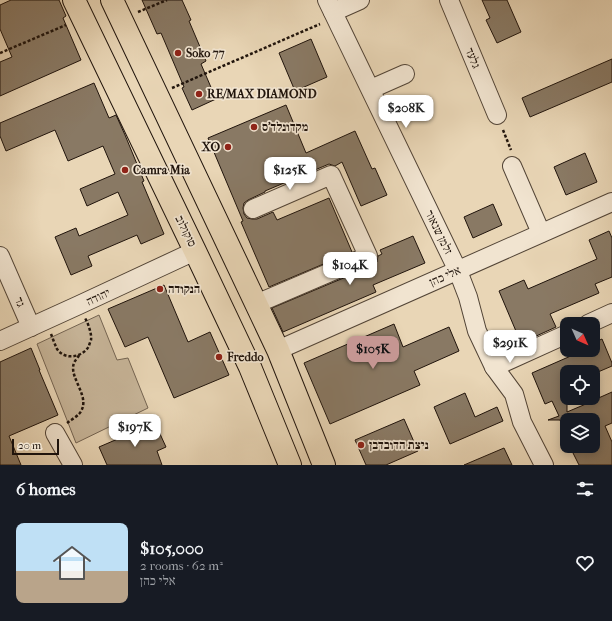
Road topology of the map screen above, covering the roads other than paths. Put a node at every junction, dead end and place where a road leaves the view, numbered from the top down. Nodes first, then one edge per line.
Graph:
1 (112, 0) edge
2 (360, 0) edge
3 (449, 0) edge
4 (79, 9) edge
5 (327, 12) edge
6 (405, 74) dead end
7 (371, 89) junction
8 (497, 115) road end
9 (512, 166) road end
10 (612, 202) edge
11 (253, 209) dead end
12 (541, 233) junction
13 (196, 251) junction
14 (0, 256) edge
15 (458, 271) junction
16 (256, 304) junction
17 (612, 313) edge
18 (600, 318) edge
19 (38, 324) junction
20 (560, 337) edge
21 (0, 341) edge
22 (278, 350) junction
23 (494, 367) junction
24 (55, 433) road end
25 (72, 465) edge
26 (290, 465) edge
27 (324, 465) edge
28 (544, 465) edge

1 - 16 main road
2 - 5 street
3 - 8 street, גלעד
4 - 13 main road, סוקולוב
5 - 7 street, זלמן שנאור
6 - 7 street
7 - 15 street, זלמן שנאור
9 - 12 street
10 - 12 street, אלי כהן
11 - 16 street
12 - 15 street, אלי כהן
13 - 19 street, יהודה
13 - 26 main road, סוקולוב
14 - 19 street, גד
15 - 22 street, אלי כהן
15 - 23 street, זלמן שנאור
16 - 22 main road
17 - 18 street
19 - 21 street, יהודה
20 - 23 street
22 - 27 main road
23 - 28 street, זלמן שנאור
24 - 25 street

